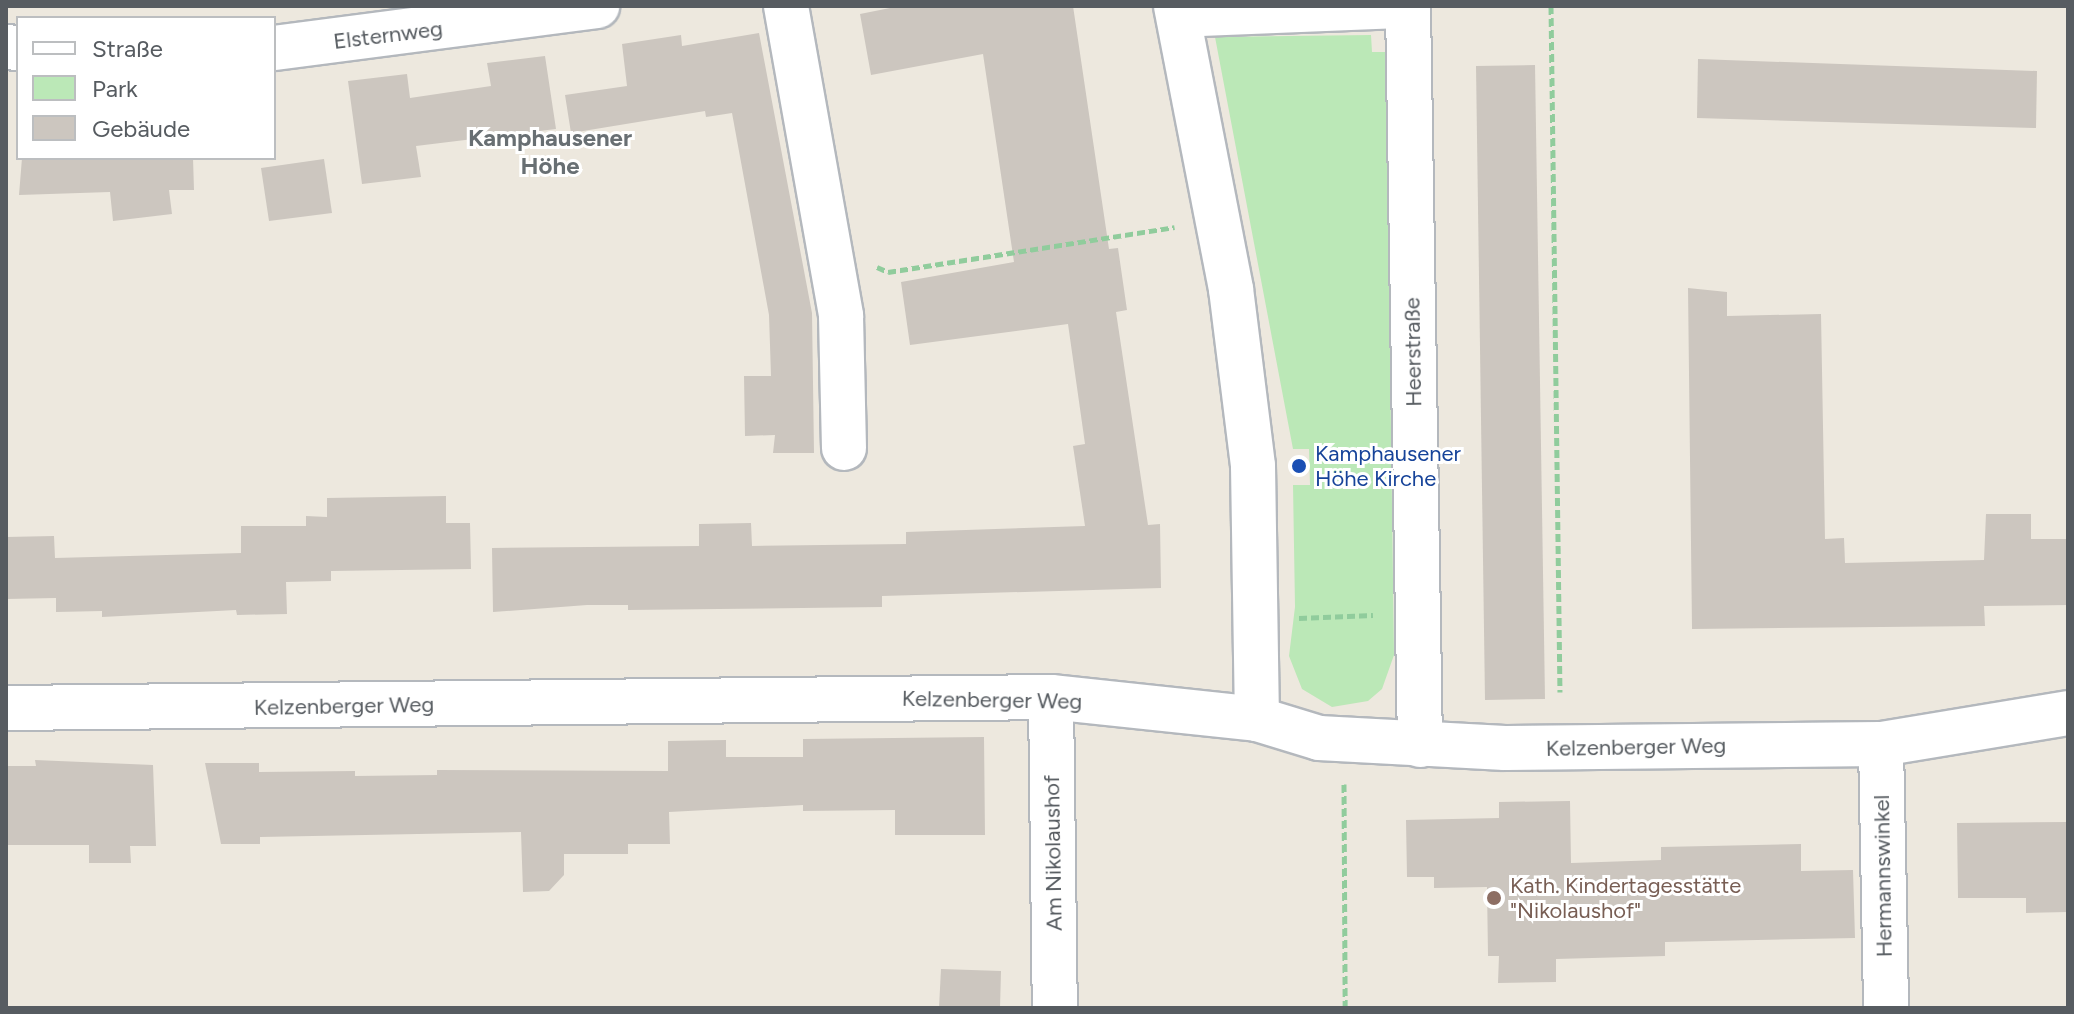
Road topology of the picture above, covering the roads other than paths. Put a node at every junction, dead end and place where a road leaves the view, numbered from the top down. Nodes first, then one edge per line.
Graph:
1 (597, 6) edge
2 (786, 6) edge
3 (1405, 6) edge
4 (1177, 11) edge
5 (276, 48) edge
6 (844, 448) dead end
7 (1051, 697) junction
8 (6, 708) edge
9 (2068, 713) edge
10 (1257, 719) junction
11 (1881, 744) junction
12 (1420, 745) junction
13 (1055, 1008) edge
14 (1886, 1008) edge

1 - 5 street, Elsternweg
2 - 6 street
3 - 4 street, Heerstraße
3 - 12 street, Heerstraße
4 - 10 street, Heerstraße
7 - 8 street, Kelzenberger Weg
7 - 10 street, Kelzenberger Weg
7 - 13 street, Am Nikolaushof
9 - 11 street, Kelzenberger Weg
10 - 12 street, Kelzenberger Weg
11 - 12 street, Kelzenberger Weg
11 - 14 street, Hermannswinkel

